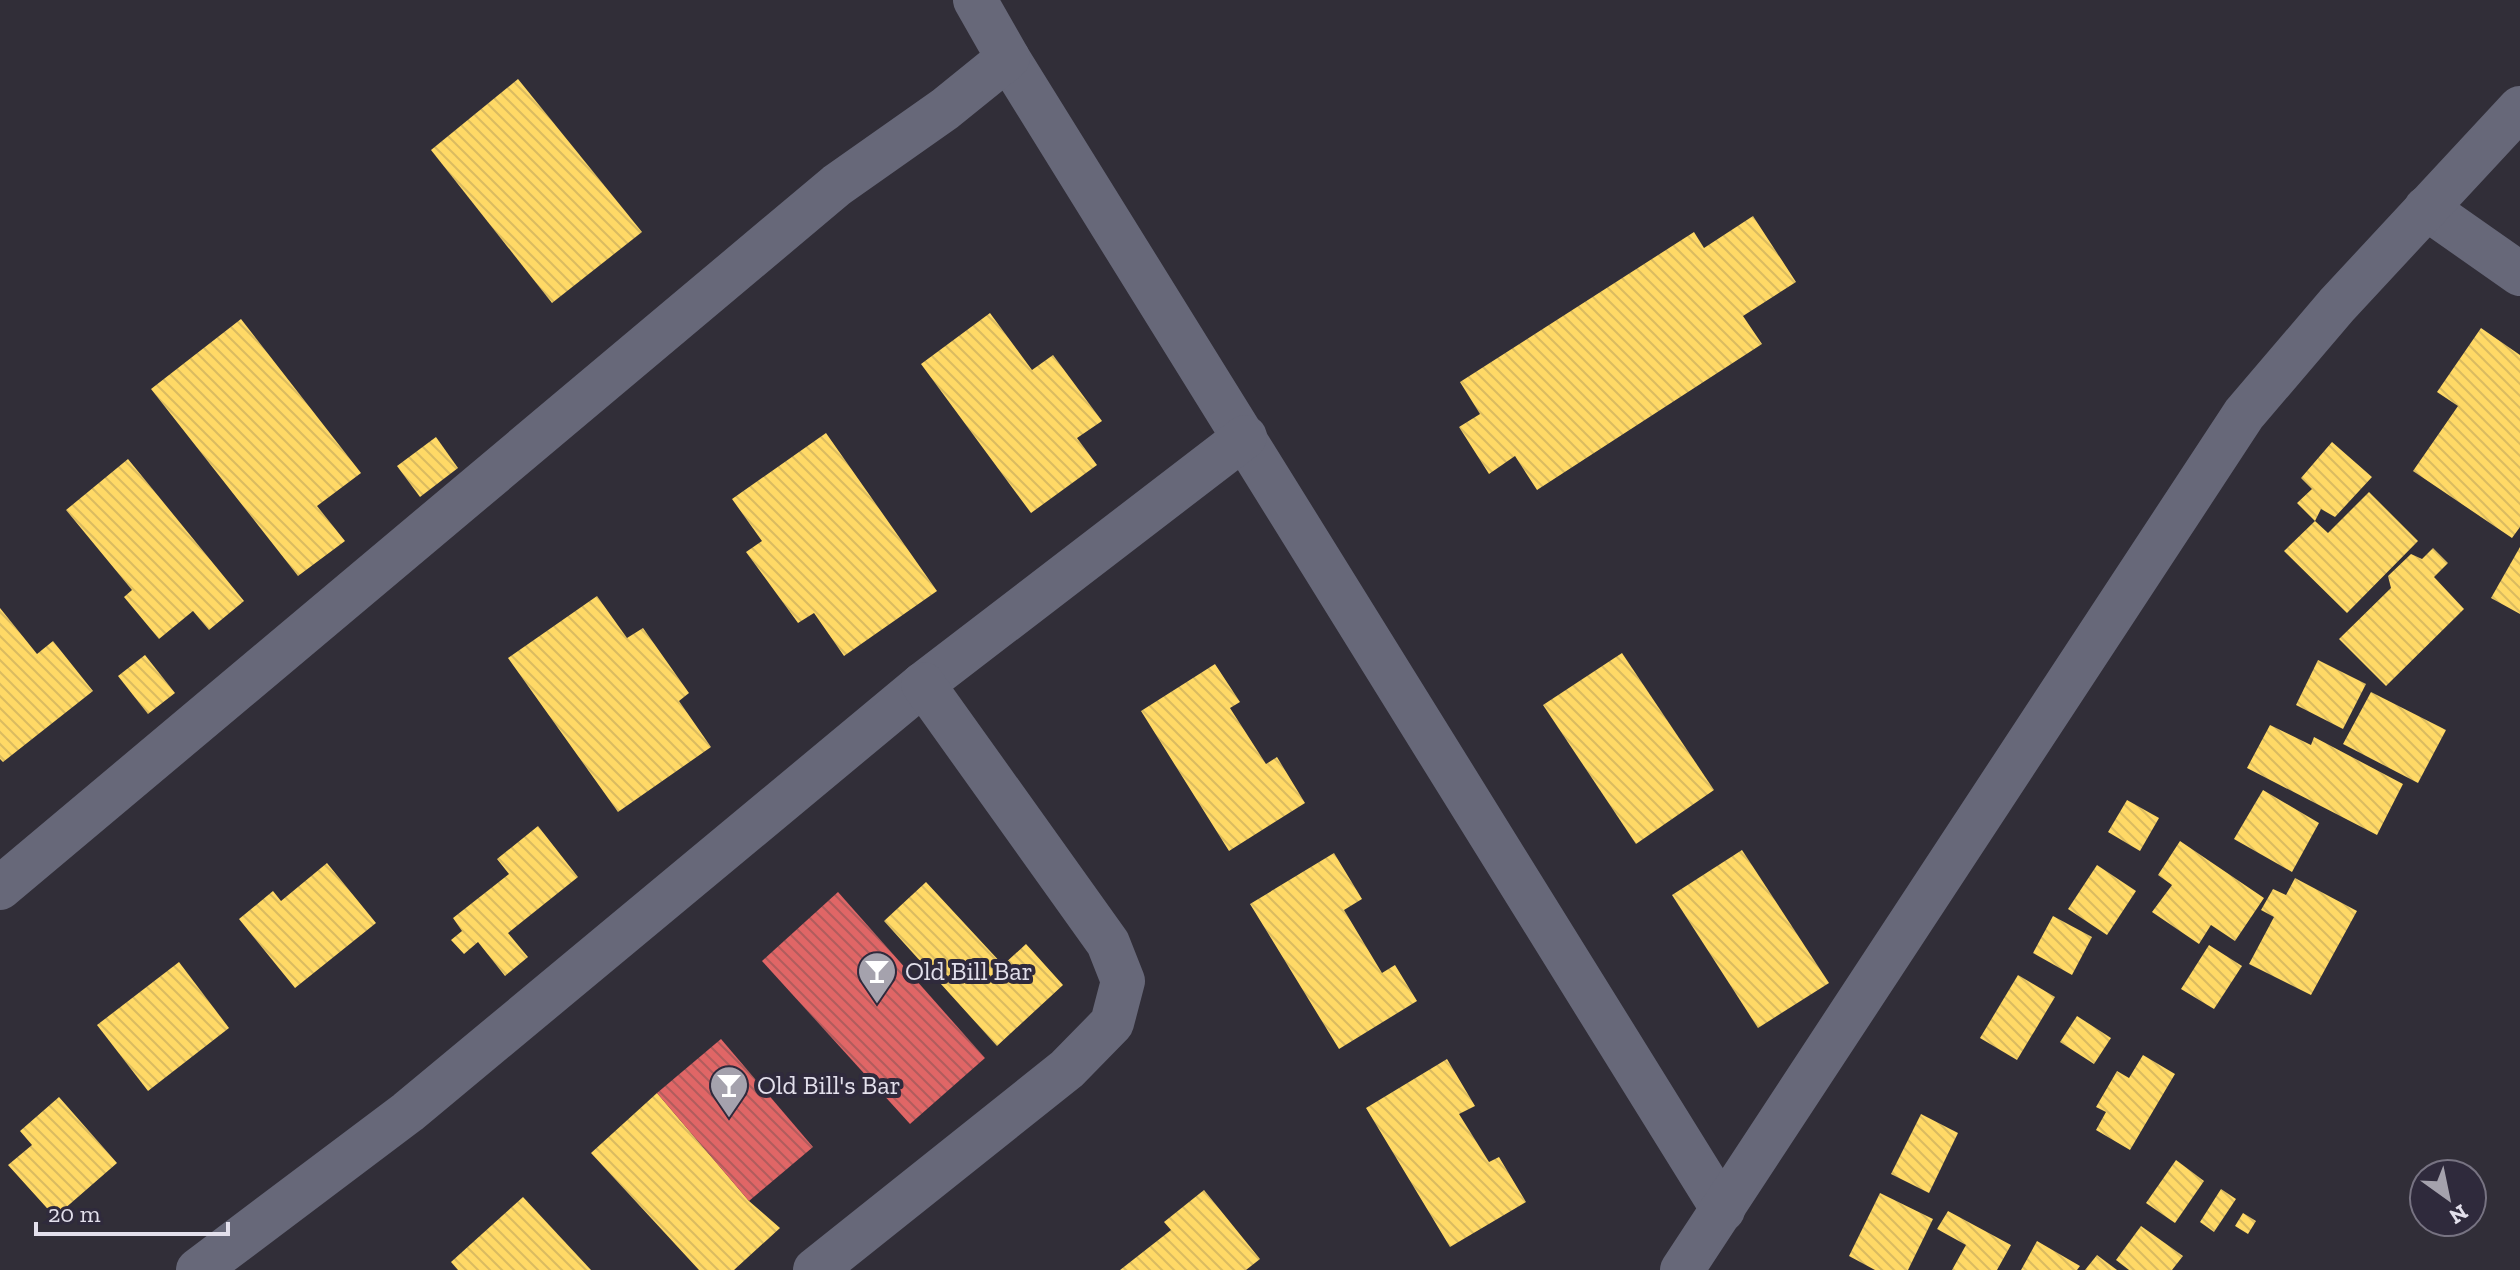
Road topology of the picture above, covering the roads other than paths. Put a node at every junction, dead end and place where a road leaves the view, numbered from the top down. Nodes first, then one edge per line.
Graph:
1 (975, 0) edge
2 (1008, 58) junction
3 (2520, 108) edge
4 (2426, 208) junction
5 (2520, 274) edge
6 (1245, 437) junction
7 (923, 684) junction
8 (0, 888) edge
9 (1723, 1210) junction
10 (198, 1270) edge
11 (815, 1270) edge
12 (1682, 1270) edge

1 - 2 street
2 - 6 street
2 - 8 street
3 - 4 street
4 - 5 street
4 - 9 street
6 - 7 street
6 - 9 street
7 - 10 street
7 - 11 street
9 - 12 street

